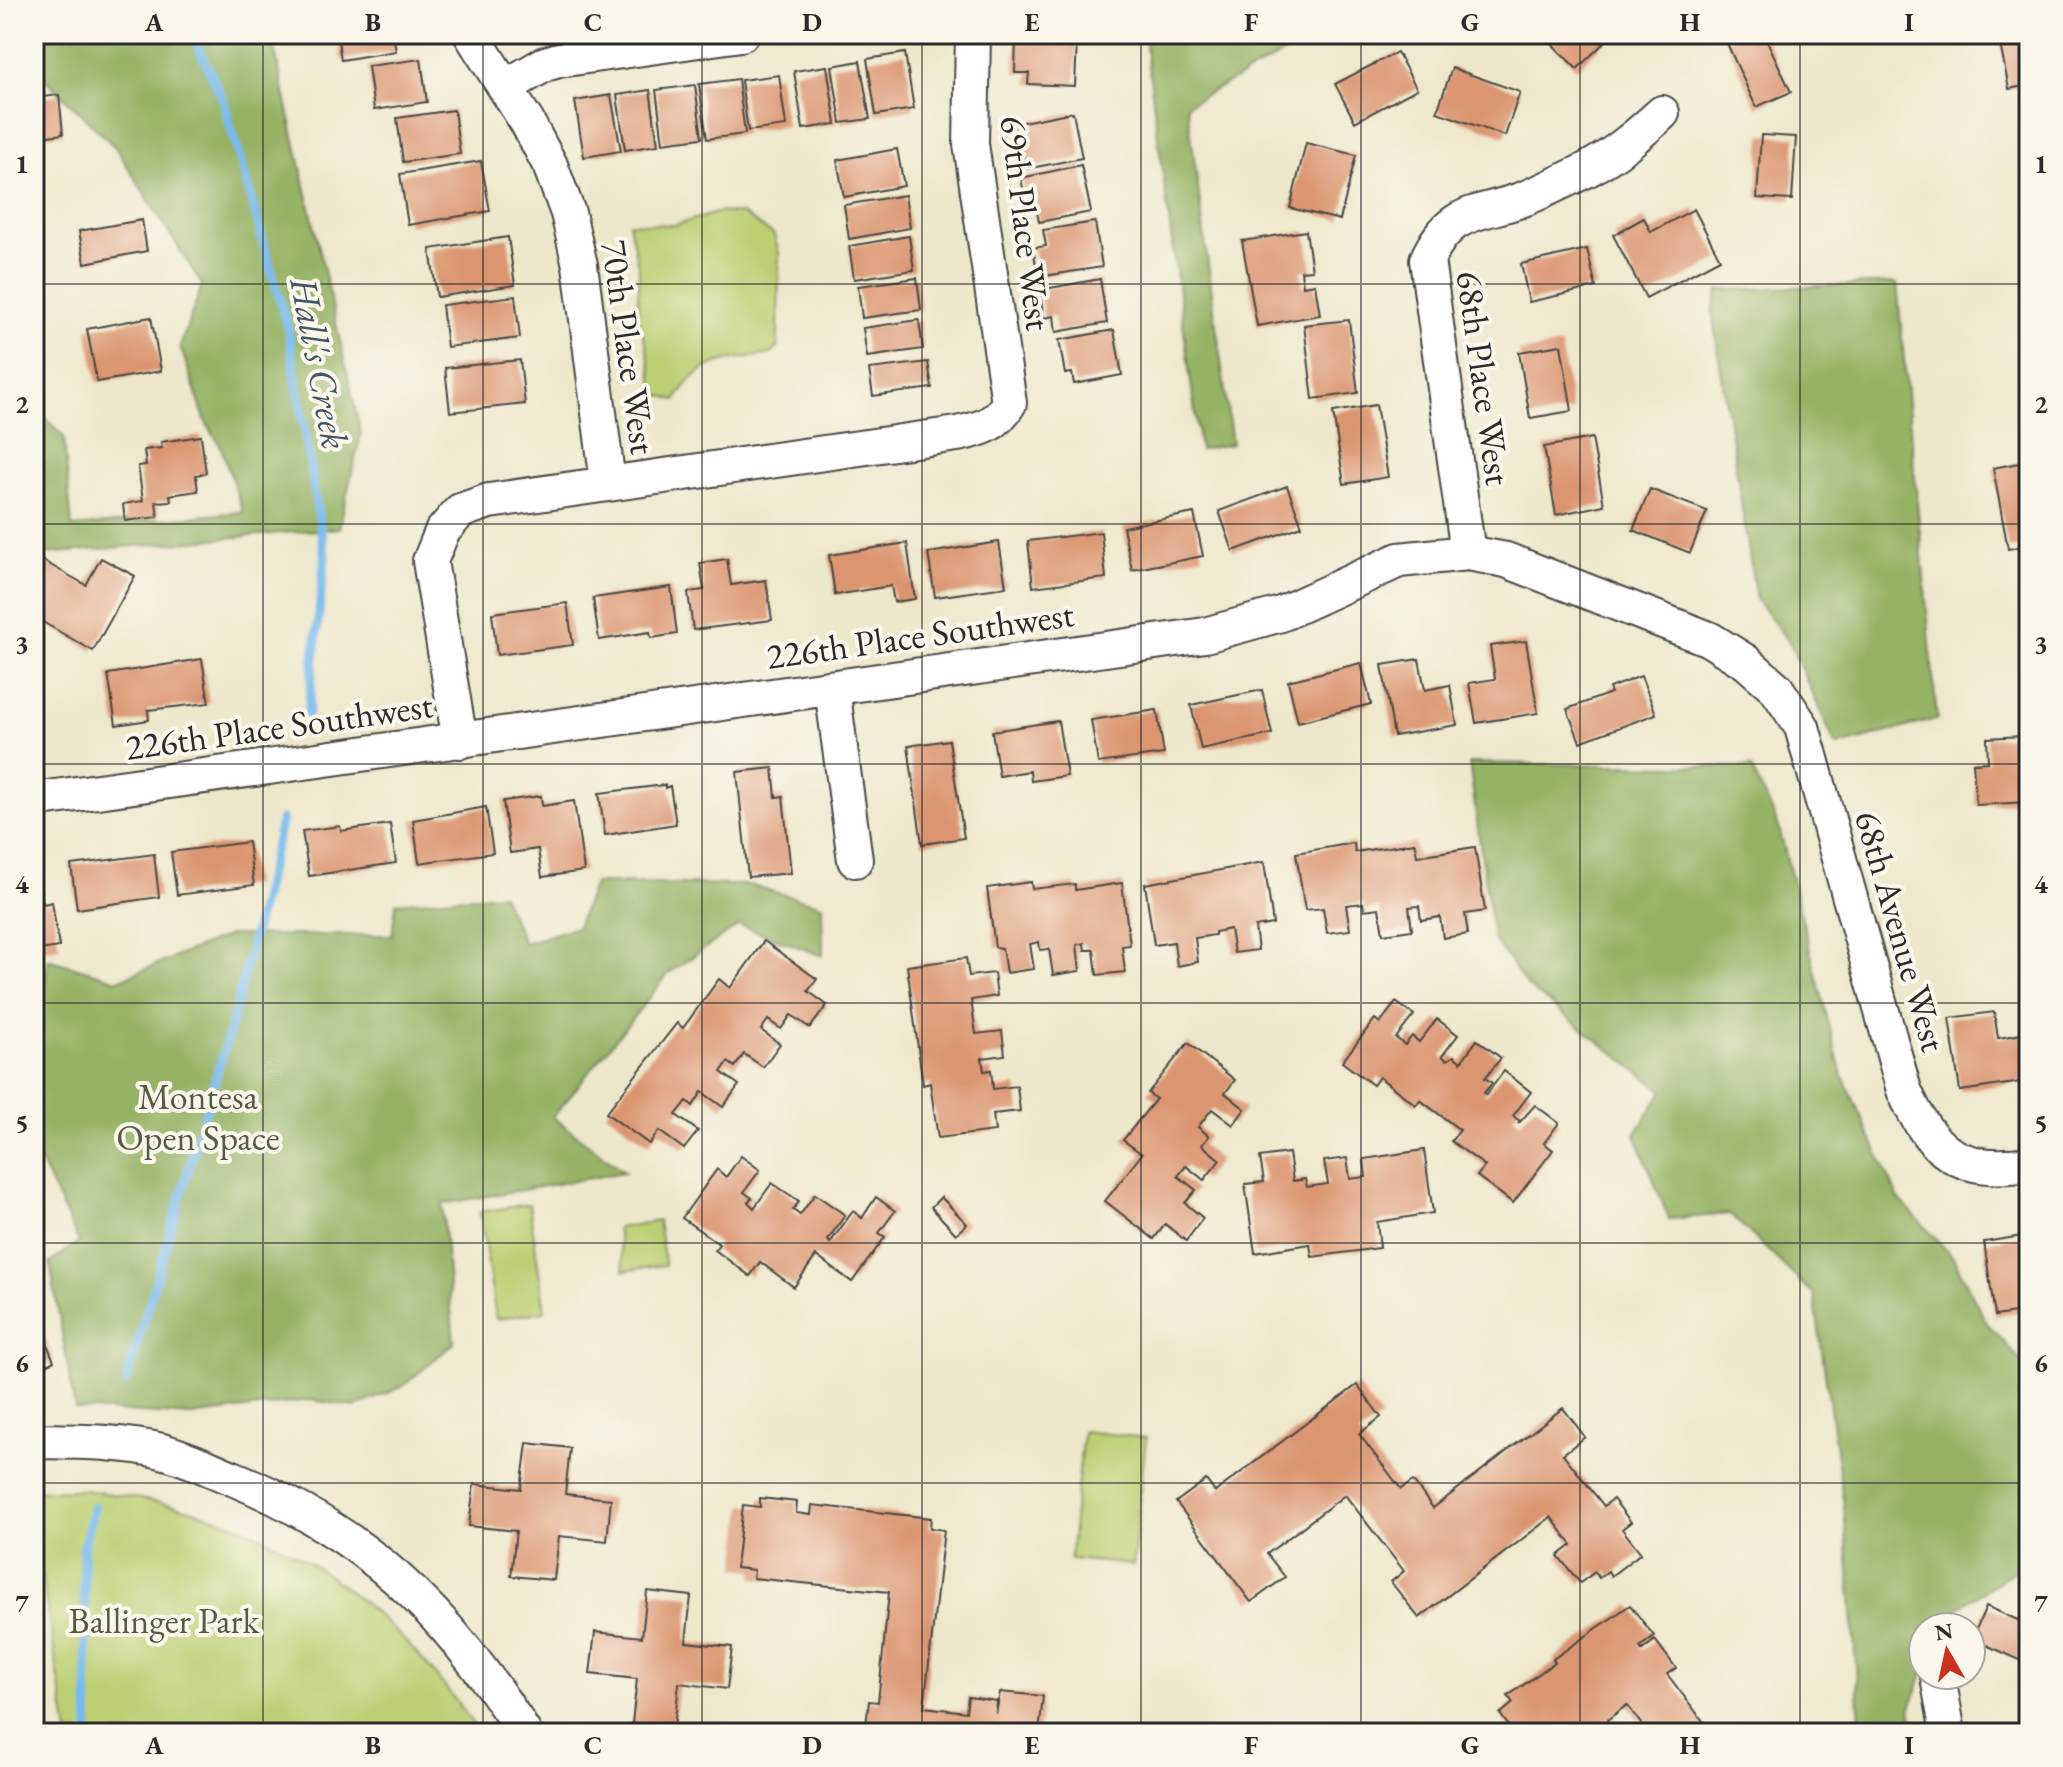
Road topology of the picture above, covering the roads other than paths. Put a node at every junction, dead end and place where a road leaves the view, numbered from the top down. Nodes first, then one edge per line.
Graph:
1 (471, 34) edge
2 (741, 34) edge
3 (973, 34) edge
4 (507, 86) junction
5 (1662, 113) dead end
6 (608, 483) junction
7 (1468, 553) junction
8 (832, 688) junction
9 (1776, 688) joint
10 (460, 741) junction
11 (34, 800) edge
12 (855, 860) dead end
13 (2029, 1164) edge
14 (34, 1441) edge
15 (1940, 1691) edge
16 (524, 1733) edge
17 (1948, 1733) edge

1 - 4 street, 70th Place West
2 - 4 street
3 - 6 street, 69th Place West
4 - 6 street, 70th Place West
5 - 7 street, 68th Place West
6 - 10 street, 70th Place West
7 - 8 street, 226th Place Southwest
7 - 9 street, 226th Place Southwest
8 - 10 street, 226th Place Southwest
8 - 12 street
9 - 13 street, 68th Avenue West
10 - 11 street, 226th Place Southwest
14 - 16 street
15 - 17 street

